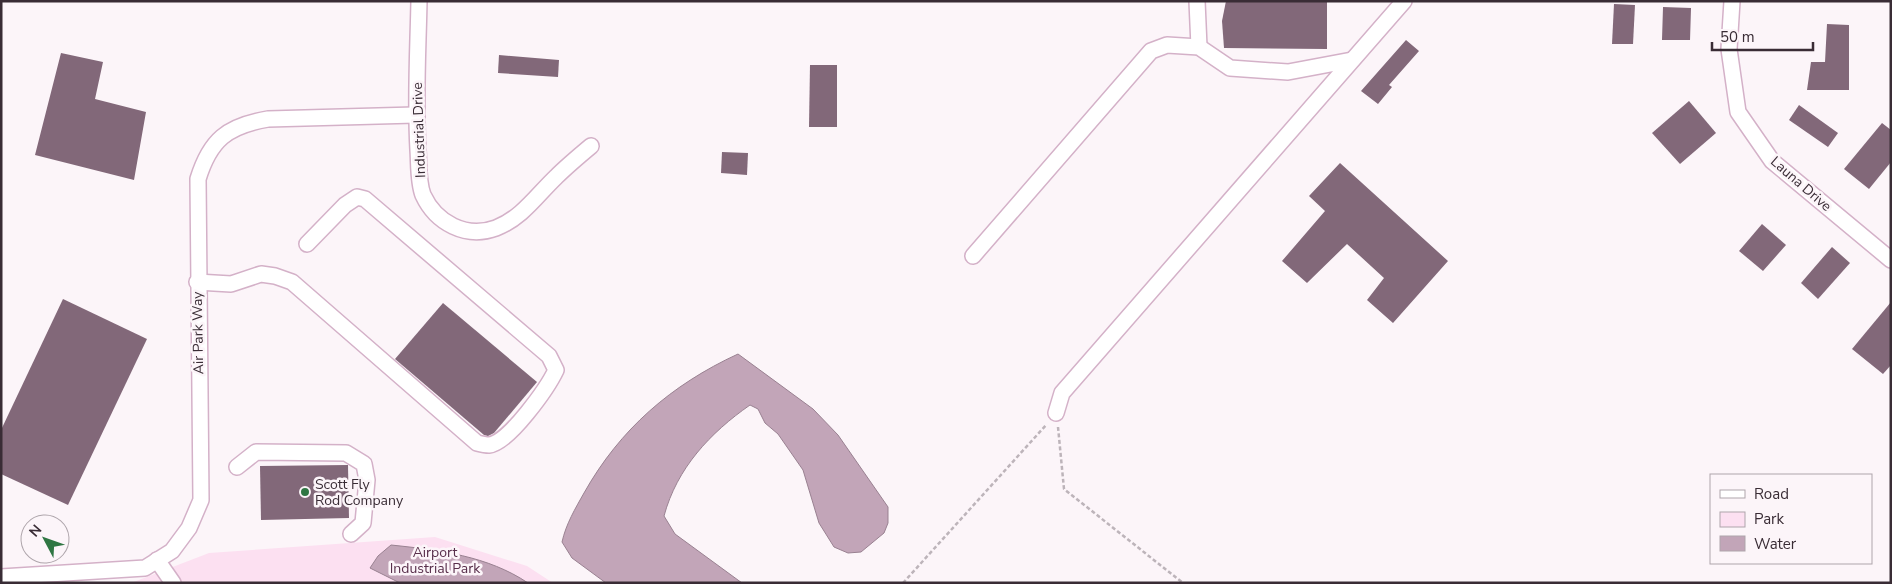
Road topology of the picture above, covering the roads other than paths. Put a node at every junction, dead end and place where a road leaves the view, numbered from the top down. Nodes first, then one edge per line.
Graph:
1 (419, 1) edge
2 (1197, 1) edge
3 (1404, 1) edge
4 (1732, 1) edge
5 (1199, 47) junction
6 (1352, 60) junction
7 (416, 116) junction
8 (591, 146) dead end
9 (307, 244) dead end
10 (973, 256) dead end
11 (1891, 260) edge
12 (197, 282) junction
13 (1056, 413) road end
14 (237, 467) dead end
15 (351, 534) dead end
16 (157, 560) junction
17 (1, 577) edge
18 (173, 583) edge

1 - 7 street, Industrial Drive
2 - 5 street
3 - 6 street
4 - 11 street, Launa Drive
5 - 6 street
5 - 10 street
6 - 13 street
7 - 8 street, Industrial Drive
7 - 12 street, Air Park Way
9 - 12 street
12 - 16 street, Air Park Way
14 - 15 street
16 - 17 street, Air Park Way
16 - 18 street

